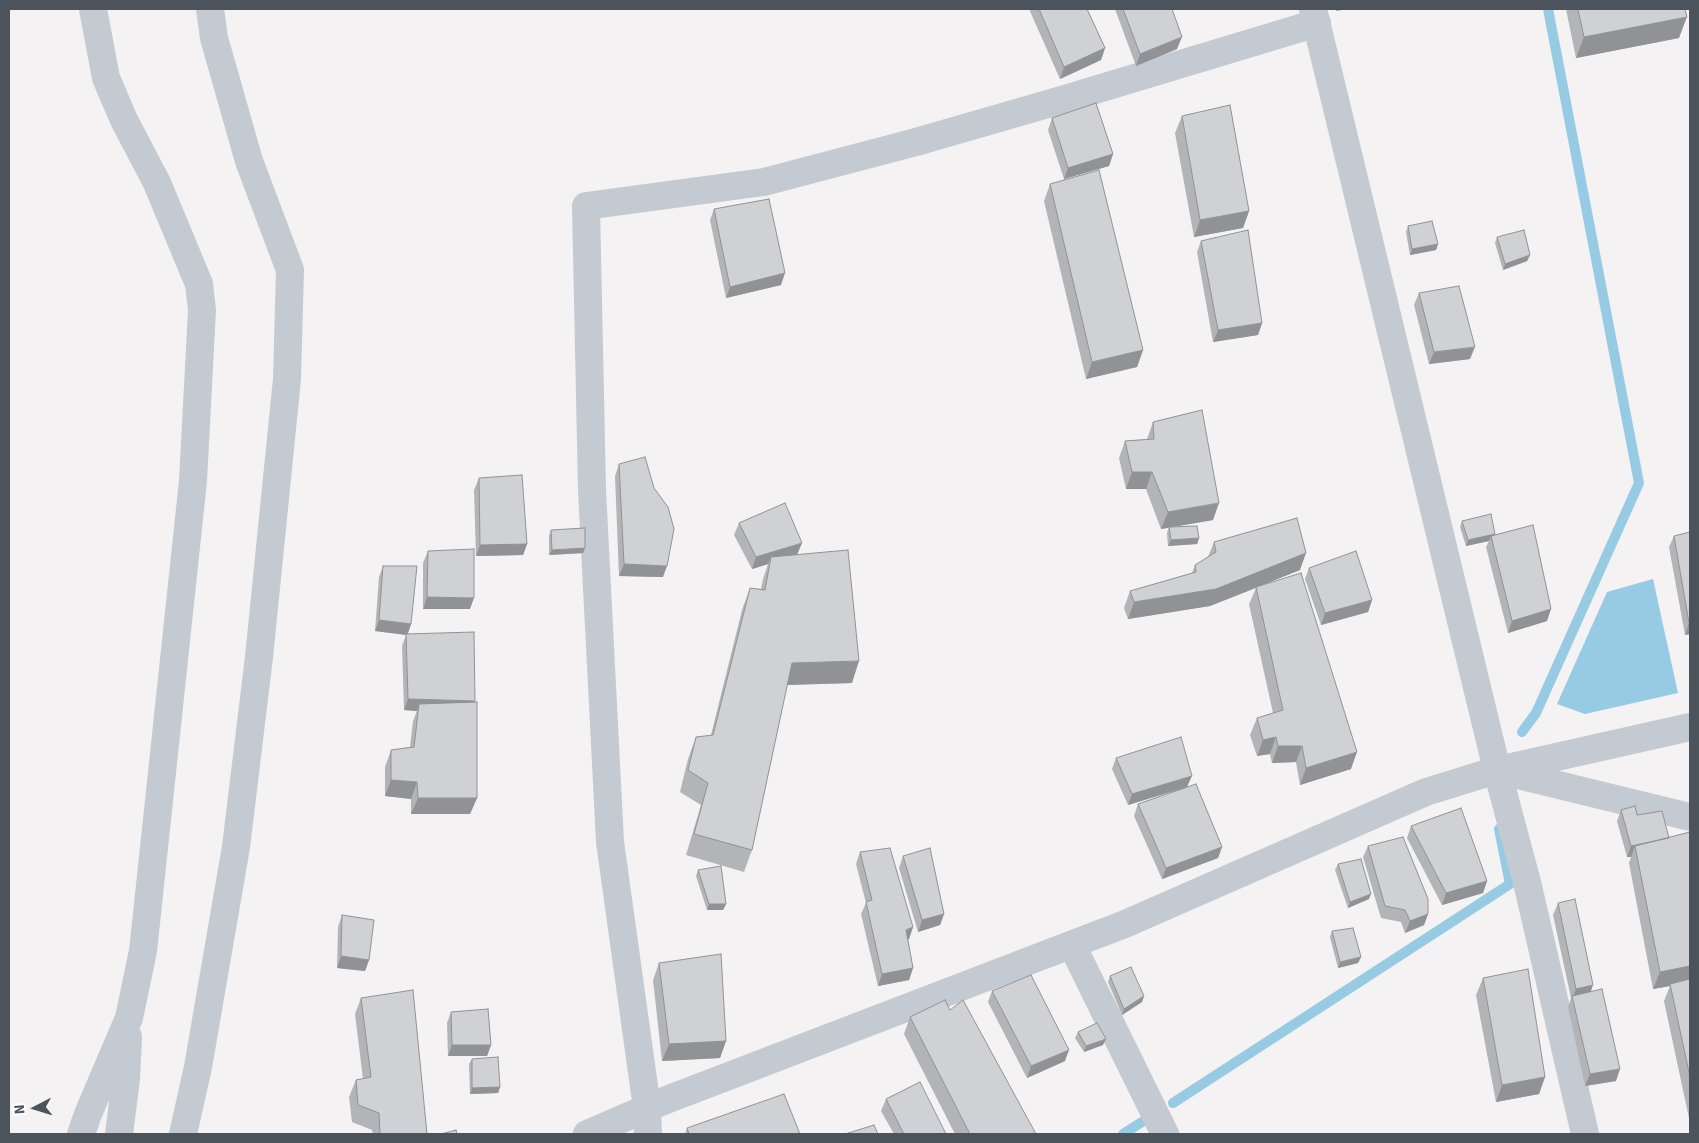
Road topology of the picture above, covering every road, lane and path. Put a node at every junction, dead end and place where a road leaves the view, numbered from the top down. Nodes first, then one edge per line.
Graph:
1 (93, 9) edge
2 (210, 9) edge
3 (1315, 16) edge
4 (1690, 727) edge
5 (1497, 770) junction
6 (1690, 817) edge
7 (1072, 945) junction
8 (129, 1018) junction
9 (654, 1105) junction
10 (81, 1134) edge
11 (119, 1134) edge
12 (183, 1134) edge
13 (587, 1134) edge
14 (648, 1134) edge
15 (1165, 1134) edge
16 (1585, 1134) edge

1 - 8 street
2 - 12 street
3 - 5 street
3 - 9 street
4 - 5 street
5 - 6 street
5 - 7 street
5 - 16 street
7 - 9 street
7 - 15 street
8 - 10 street
8 - 11 street
9 - 13 street
9 - 14 street

